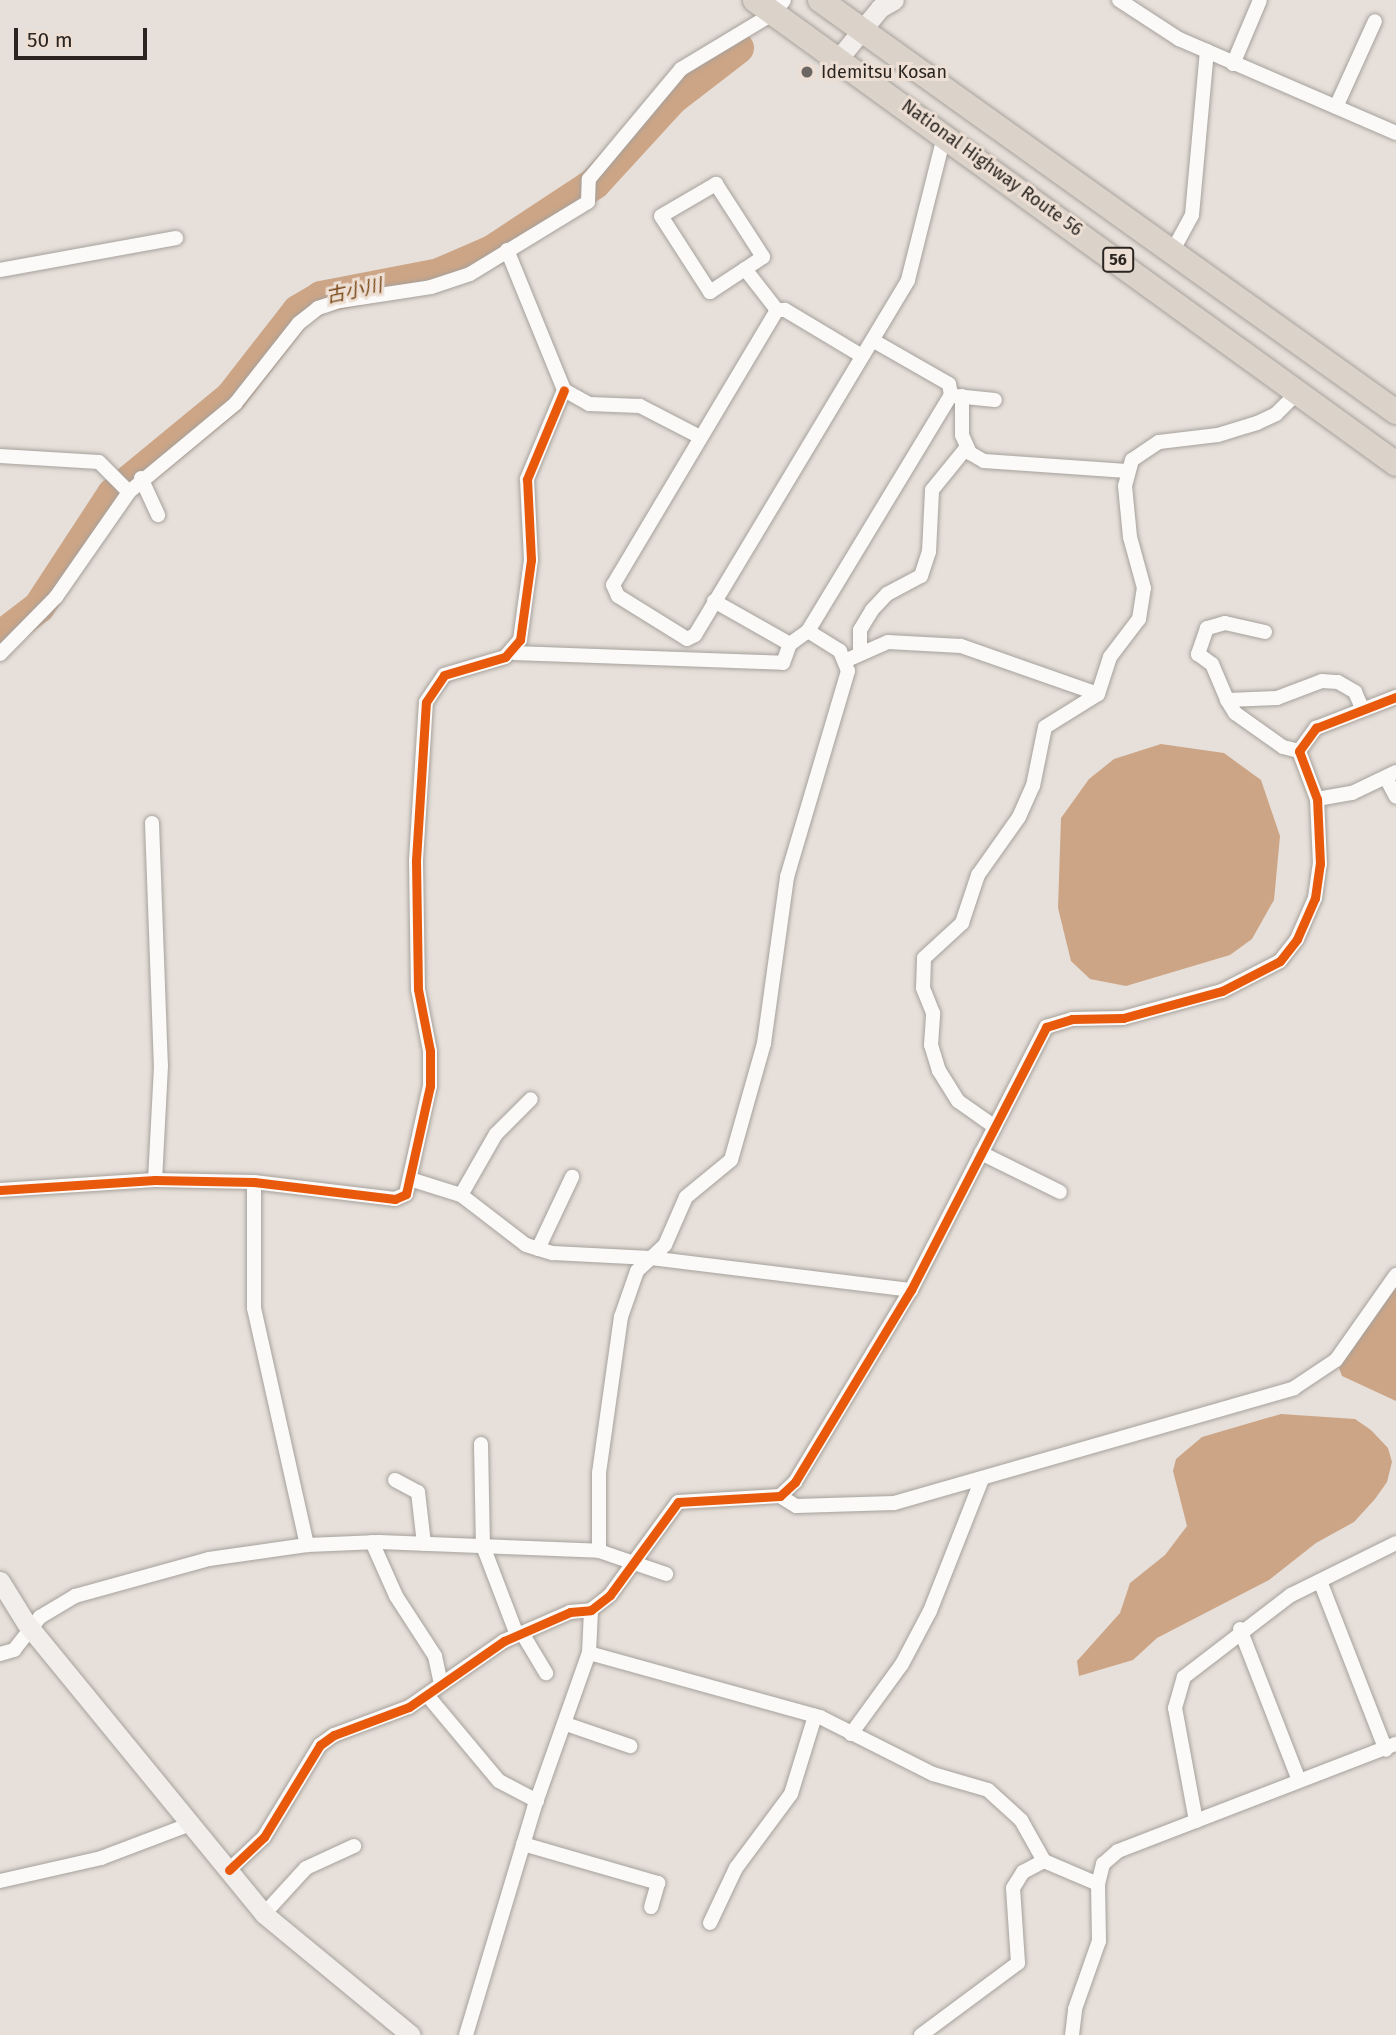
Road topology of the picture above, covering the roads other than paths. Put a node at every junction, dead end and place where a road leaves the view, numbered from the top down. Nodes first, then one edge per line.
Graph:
1 (820, 0) edge
2 (894, 0) edge
3 (1119, 0) edge
4 (1260, 0) edge
5 (771, 4) edge
6 (1375, 21) dead end
7 (861, 28) junction
8 (1207, 51) junction
9 (839, 58) junction
10 (1233, 64) junction
11 (1336, 107) junction
12 (945, 133) junction
13 (1396, 133) edge
14 (176, 238) dead end
15 (508, 250) junction
16 (1172, 252) junction
17 (745, 269) junction
18 (0, 270) edge
19 (777, 310) junction
20 (874, 341) junction
21 (862, 356) junction
22 (564, 390) junction
23 (1298, 392) junction
24 (957, 396) junction
25 (995, 400) dead end
26 (1396, 412) edge
27 (700, 437) junction
28 (967, 447) junction
29 (0, 456) edge
30 (1396, 464) edge
31 (1127, 471) junction
32 (141, 478) junction
33 (129, 492) junction
34 (158, 515) dead end
35 (714, 601) junction
36 (808, 631) junction
37 (1265, 632) dead end
38 (790, 644) junction
39 (514, 653) junction
40 (0, 654) edge
41 (854, 657) junction
42 (1098, 694) junction
43 (1396, 697) edge
44 (1227, 700) junction
45 (1363, 709) junction
46 (1298, 751) junction
47 (1391, 775) edge
48 (1396, 797) edge
49 (1317, 799) junction
50 (152, 823) dead end
51 (531, 1099) dead end
52 (995, 1127) junction
53 (981, 1153) junction
54 (572, 1177) dead end
55 (155, 1180) junction
56 (413, 1180) junction
57 (254, 1182) junction
58 (0, 1190) edge
59 (1060, 1192) dead end
60 (461, 1195) junction
61 (538, 1249) junction
62 (650, 1258) junction
63 (1396, 1275) edge
64 (911, 1290) junction
65 (481, 1444) dead end
66 (982, 1479) junction
67 (395, 1480) dead end
68 (780, 1496) junction
69 (372, 1542) junction
70 (424, 1544) junction
71 (1396, 1544) edge
72 (307, 1545) junction
73 (483, 1546) junction
74 (599, 1551) junction
75 (631, 1564) junction
76 (666, 1574) dead end
77 (0, 1581) edge
78 (1320, 1581) junction
79 (592, 1610) junction
80 (1240, 1629) junction
81 (32, 1630) junction
82 (519, 1634) junction
83 (589, 1653) junction
84 (0, 1654) edge
85 (546, 1673) dead end
86 (441, 1684) junction
87 (427, 1695) junction
88 (815, 1716) junction
89 (566, 1724) junction
90 (851, 1734) junction
91 (630, 1746) dead end
92 (1391, 1747) edge
93 (1299, 1780) junction
94 (537, 1801) junction
95 (1196, 1821) junction
96 (193, 1823) junction
97 (523, 1844) junction
98 (354, 1846) dead end
99 (1044, 1861) junction
100 (229, 1870) junction
101 (0, 1881) edge
102 (1098, 1884) junction
103 (651, 1907) dead end
104 (264, 1914) junction
105 (710, 1923) dead end
106 (411, 2035) edge
107 (466, 2035) edge
108 (921, 2035) edge
109 (1072, 2035) edge

1 - 7 highway, National Highway Route 56 / 56
2 - 7 street
3 - 8 street
4 - 10 street
5 - 9 highway, National Highway Route 56 / 56
5 - 15 street
6 - 11 street
7 - 9 street
7 - 16 highway, National Highway Route 56 / 56
8 - 10 street
8 - 16 street
9 - 12 highway, National Highway Route 56 / 56
10 - 11 street
11 - 13 street
12 - 20 street
12 - 23 highway, National Highway Route 56 / 56
14 - 18 street
15 - 22 street
15 - 32 street
16 - 26 highway, National Highway Route 56 / 56
17 - 17 street
17 - 19 street
19 - 21 street
19 - 27 street
20 - 21 street
20 - 24 street
21 - 35 street
22 - 27 street
22 - 39 street
23 - 30 highway, National Highway Route 56 / 56
23 - 31 street
24 - 25 street
24 - 28 street
24 - 36 street
27 - 35 street
28 - 31 street
28 - 41 street
29 - 33 street
31 - 42 street
32 - 33 street
32 - 34 street
33 - 40 street
35 - 38 street
36 - 38 street
36 - 41 street
37 - 44 street
38 - 39 street
39 - 56 street
41 - 42 street
41 - 62 street
42 - 52 street
43 - 45 street
44 - 45 street
44 - 46 street
45 - 46 street
46 - 49 street
47 - 48 street
47 - 49 street
49 - 52 street
50 - 55 street
51 - 60 street
52 - 53 street
53 - 59 street
53 - 64 street
54 - 61 street
55 - 57 street
55 - 58 street
56 - 57 street
56 - 60 street
57 - 72 street
60 - 61 street
61 - 62 street
62 - 64 street
62 - 74 street
63 - 66 street
64 - 68 street
65 - 73 street
66 - 68 street
66 - 90 street
67 - 70 street
68 - 75 street
69 - 70 street
69 - 72 street
69 - 86 street
70 - 73 street
71 - 78 street
72 - 81 street
73 - 74 street
73 - 82 street
74 - 75 street
75 - 76 street
75 - 79 street
77 - 81 street
78 - 80 street
78 - 92 street
79 - 82 street
79 - 83 street
80 - 93 street
80 - 95 street
81 - 84 street
81 - 96 street
82 - 85 street
82 - 86 street
83 - 88 street
83 - 89 street
86 - 87 street
87 - 94 street
87 - 100 street
88 - 90 street
88 - 105 street
89 - 91 street
89 - 94 street
90 - 99 street
92 - 93 street
93 - 95 street
94 - 97 street
95 - 102 street
96 - 100 street
96 - 101 street
97 - 103 street
97 - 107 street
98 - 104 street
99 - 102 street
99 - 108 street
100 - 104 street
102 - 109 street
104 - 106 street

